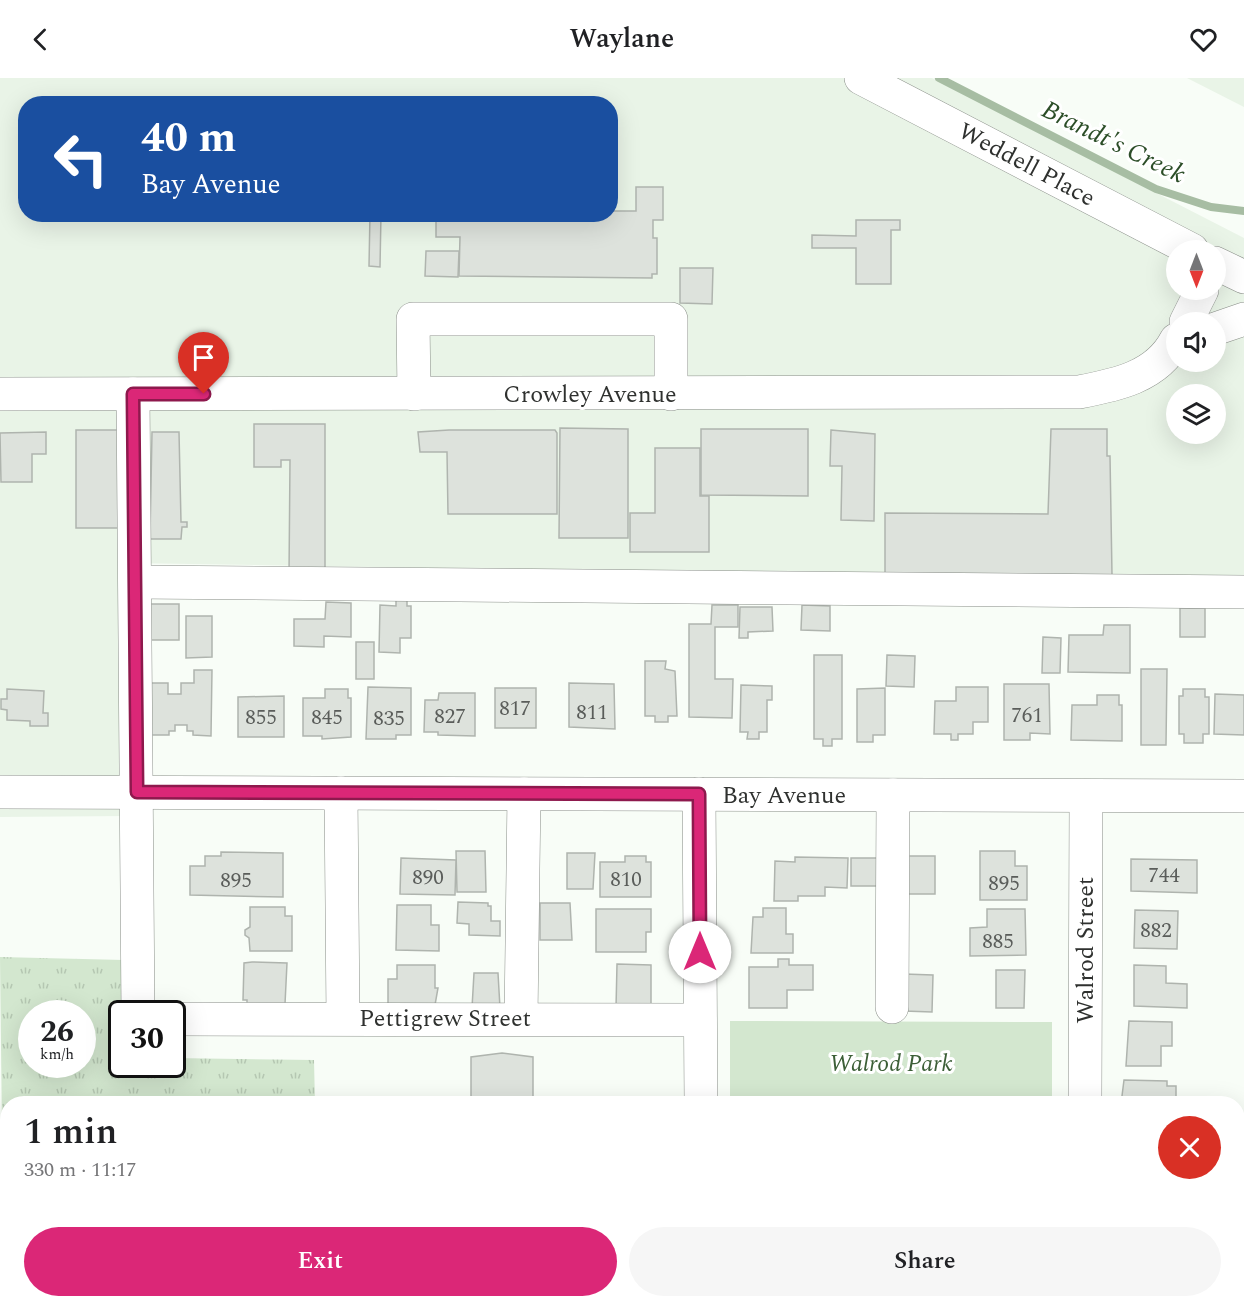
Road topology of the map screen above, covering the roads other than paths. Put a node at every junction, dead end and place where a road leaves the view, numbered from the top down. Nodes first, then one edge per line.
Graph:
1 (861, 78) edge
2 (1173, 240) edge
3 (1226, 268) edge
4 (1244, 277) edge
5 (1244, 319) edge
6 (1226, 325) edge
7 (1166, 357) edge
8 (0, 394) edge
9 (133, 394) junction
10 (414, 394) junction
11 (671, 394) junction
12 (136, 582) junction
13 (1244, 592) edge
14 (0, 792) edge
15 (137, 792) junction
16 (341, 793) junction
17 (524, 794) junction
18 (699, 794) junction
19 (893, 795) junction
20 (1086, 796) junction
21 (1244, 796) edge
22 (138, 1000) edge
23 (892, 1007) dead end
24 (343, 1018) junction
25 (186, 1019) edge
26 (521, 1019) junction
27 (700, 1020) junction
28 (701, 1096) edge
29 (1085, 1096) edge

1 - 2 street, Weddell Place
3 - 4 street
5 - 6 street
7 - 11 street, Crowley Avenue
8 - 9 street, Crowley Avenue
9 - 10 street, Crowley Avenue
9 - 12 street
10 - 11 street, Crowley Avenue
10 - 11 street
12 - 13 street
12 - 15 street
14 - 15 street, Bay Avenue
15 - 16 street, Bay Avenue
15 - 22 street
16 - 17 street, Bay Avenue
16 - 24 street, Pettigrew Street
17 - 18 street, Bay Avenue
17 - 26 street
18 - 19 street, Bay Avenue
18 - 27 street
19 - 20 street, Bay Avenue
19 - 23 street
20 - 21 street, Bay Avenue
20 - 29 street, Walrod Street
24 - 25 street
24 - 26 street, Pettigrew Street
26 - 27 street, Pettigrew Street
27 - 28 street

